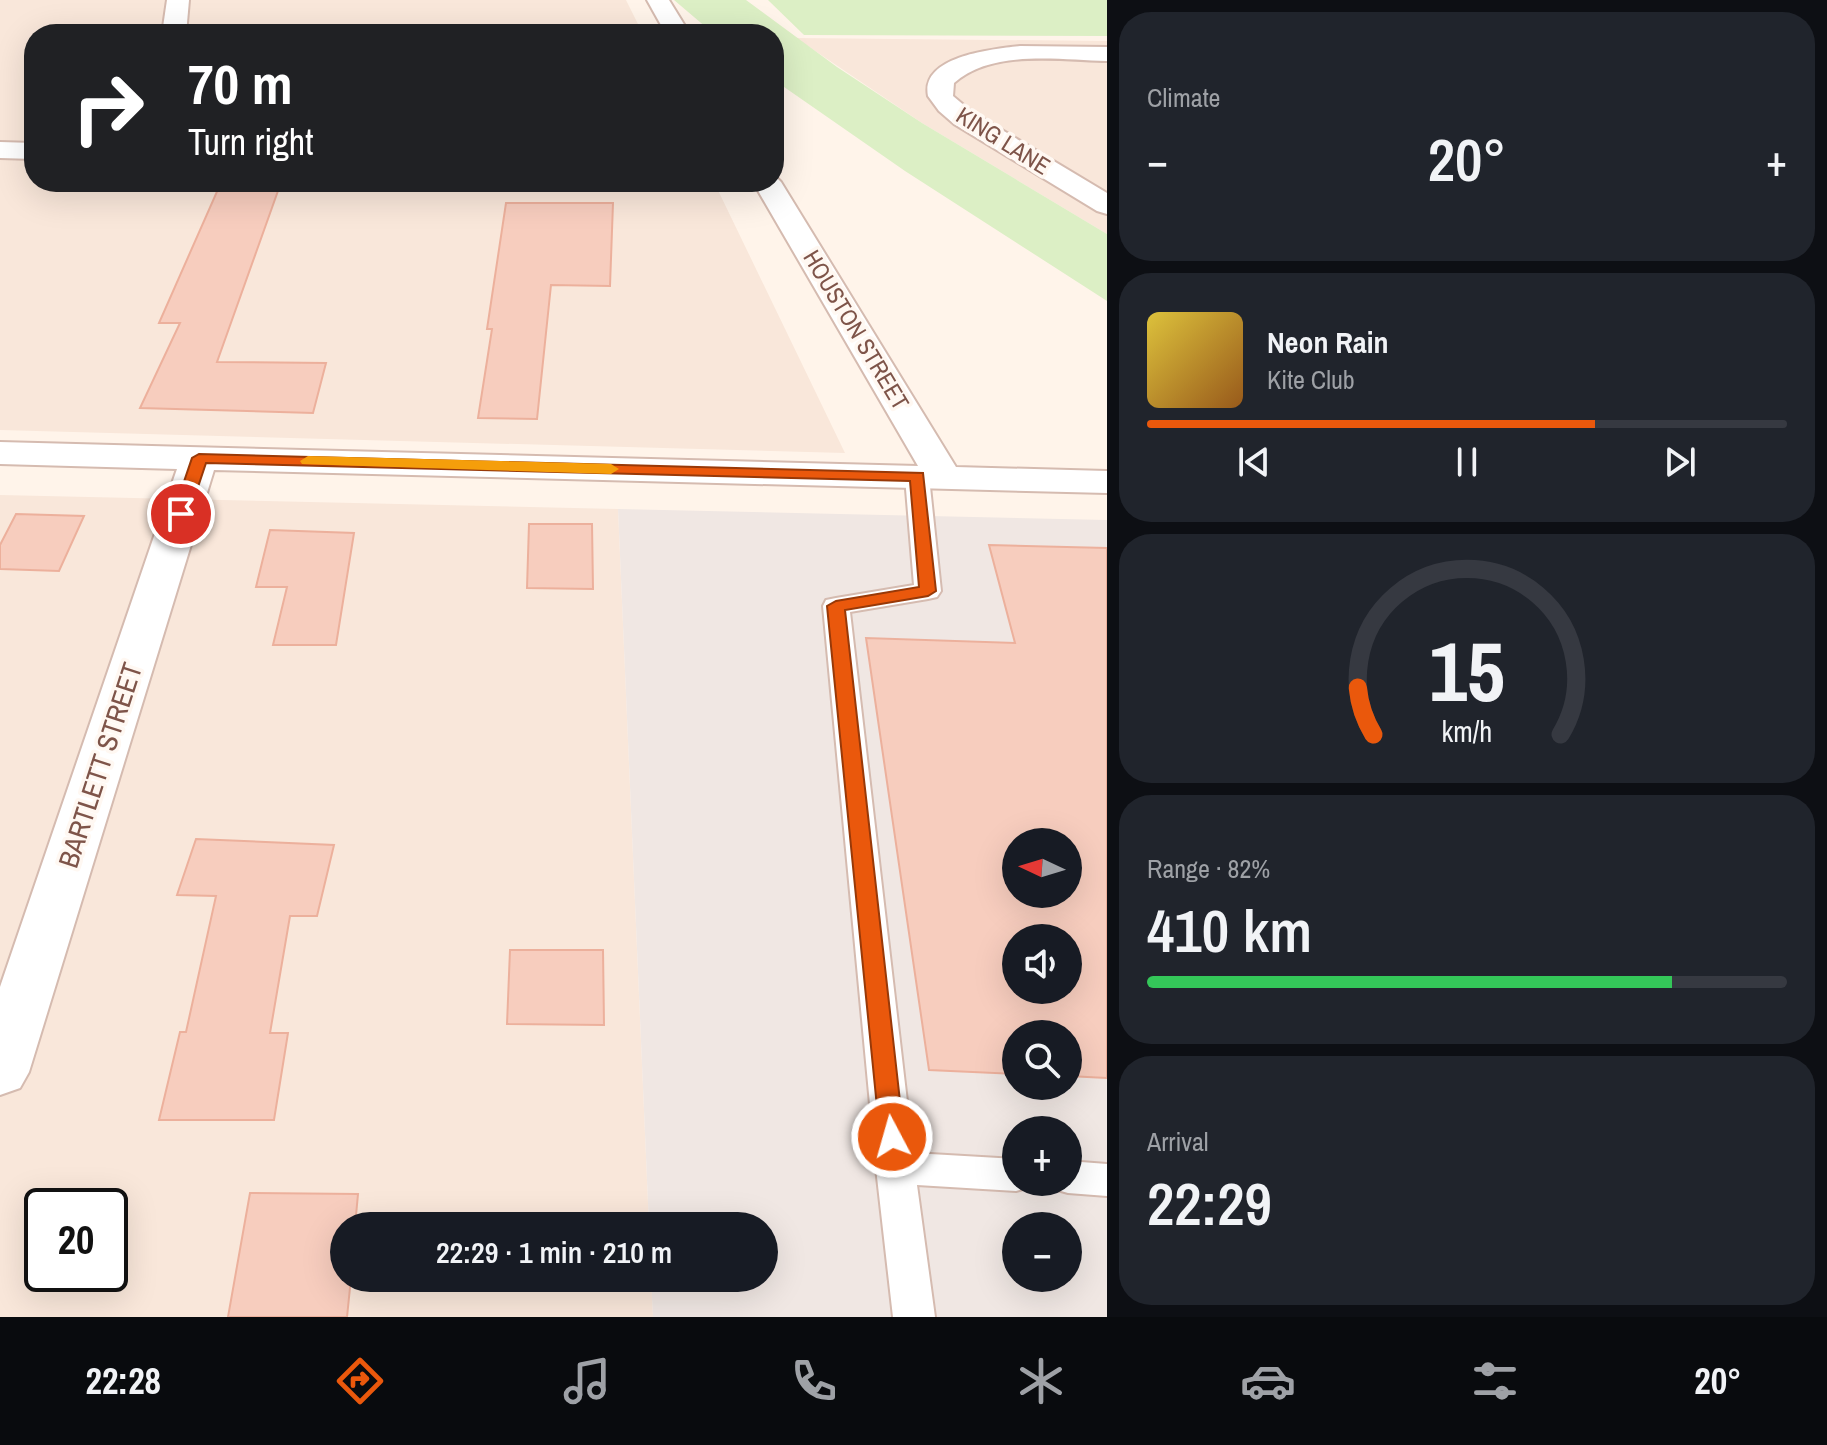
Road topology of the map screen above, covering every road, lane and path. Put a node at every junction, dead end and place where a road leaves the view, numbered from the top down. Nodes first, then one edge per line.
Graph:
1 (178, 0) edge
2 (658, 0) edge
3 (175, 24) edge
4 (672, 24) edge
5 (1107, 54) edge
6 (0, 150) edge
7 (24, 151) edge
8 (773, 192) edge
9 (1107, 205) edge
10 (0, 453) edge
11 (199, 458) junction
12 (931, 477) junction
13 (1107, 482) edge
14 (0, 1072) edge
15 (895, 1168) junction
16 (1002, 1174) edge
17 (1082, 1178) edge
18 (1107, 1180) edge
19 (914, 1317) edge

1 - 3 street
2 - 4 street
5 - 9 street, KING LANE
6 - 7 street
8 - 12 street, HOUSTON STREET
10 - 11 street
11 - 12 street
11 - 14 street, BARTLETT STREET
12 - 13 street
12 - 15 lane
15 - 16 lane
15 - 19 lane
17 - 18 lane

